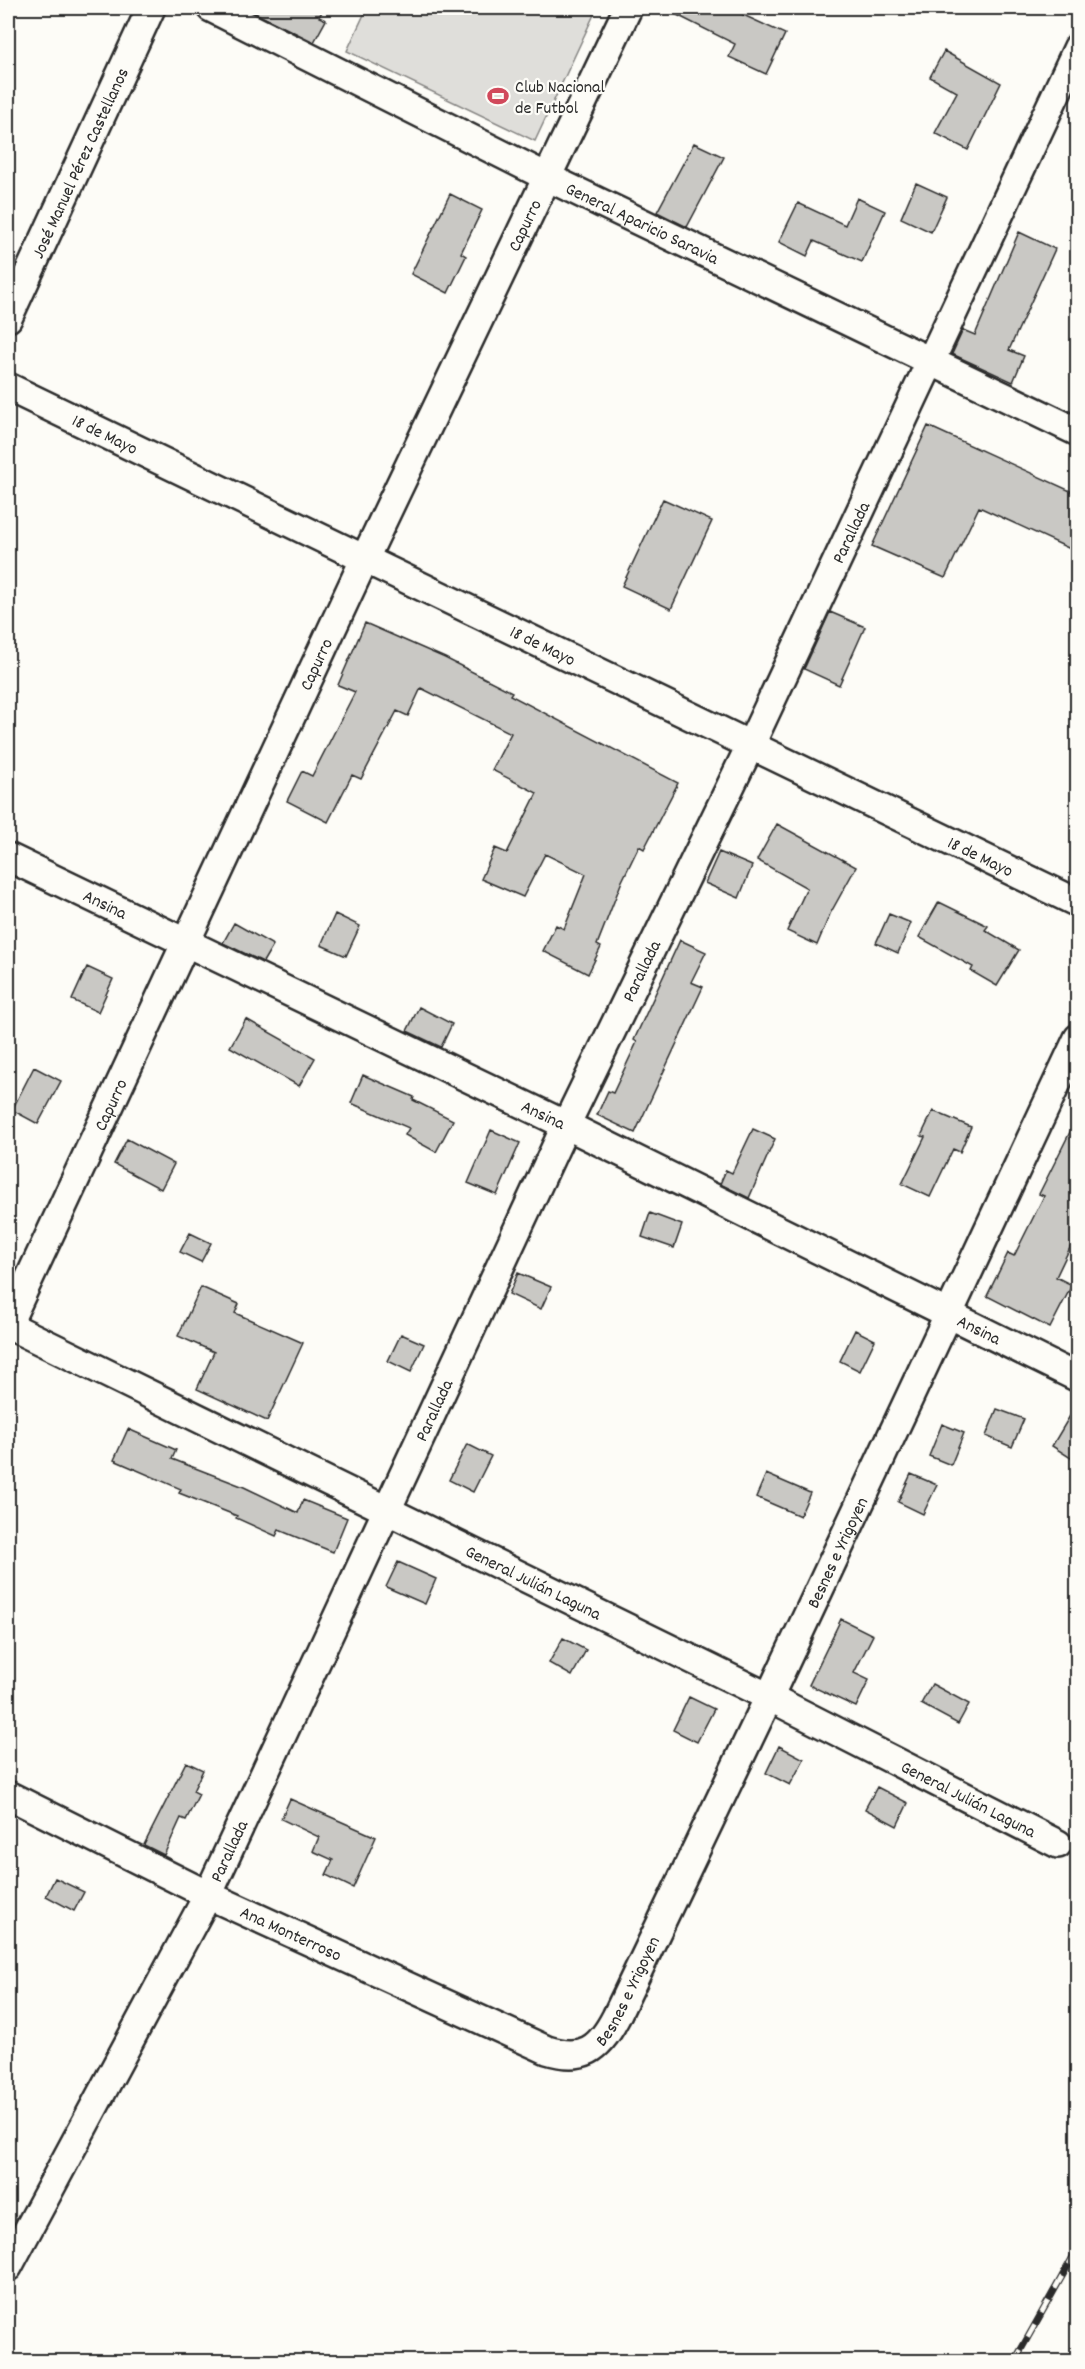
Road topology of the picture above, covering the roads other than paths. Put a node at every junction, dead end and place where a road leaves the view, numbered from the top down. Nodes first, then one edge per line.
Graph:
1 (151, 8) edge
2 (211, 8) edge
3 (627, 8) edge
4 (1077, 47) edge
5 (547, 177) junction
6 (8, 318) edge
7 (929, 360) junction
8 (8, 387) edge
9 (1077, 432) edge
10 (365, 558) junction
11 (751, 744) junction
12 (8, 857) edge
13 (1077, 903) edge
14 (187, 944) junction
15 (1077, 1038) edge
16 (566, 1125) junction
17 (949, 1313) junction
18 (8, 1325) edge
19 (1077, 1378) edge
20 (388, 1511) junction
21 (769, 1697) junction
22 (8, 1795) edge
23 (1058, 1844) dead end
24 (208, 1895) junction
25 (579, 2054) joint
26 (8, 2267) edge

1 - 6 street, José Manuel Pérez Castellanos
2 - 5 street, General Aparicio Saravia
3 - 5 street, Capurro
4 - 7 street, Parallada
5 - 7 street, General Aparicio Saravia
5 - 10 street, Capurro
7 - 9 street, General Aparicio Saravia
7 - 11 street, Parallada
8 - 10 street, 18 de Mayo
10 - 11 street, 18 de Mayo
10 - 14 street, Capurro
11 - 13 street, 18 de Mayo
11 - 16 street, Parallada
12 - 14 street, Ansina
14 - 16 street, Ansina
14 - 18 street, Capurro
15 - 17 street, Besnes e Yrigoyen
16 - 17 street, Ansina
16 - 20 street, Parallada
17 - 19 street, Ansina
17 - 21 street, Besnes e Yrigoyen
18 - 20 street, General Julián Laguna
20 - 21 street, General Julián Laguna
20 - 24 street, Parallada
21 - 23 street, General Julián Laguna
21 - 25 street, Besnes e Yrigoyen
22 - 24 street, Ana Monterroso
24 - 25 street, Ana Monterroso
24 - 26 street, Parallada

